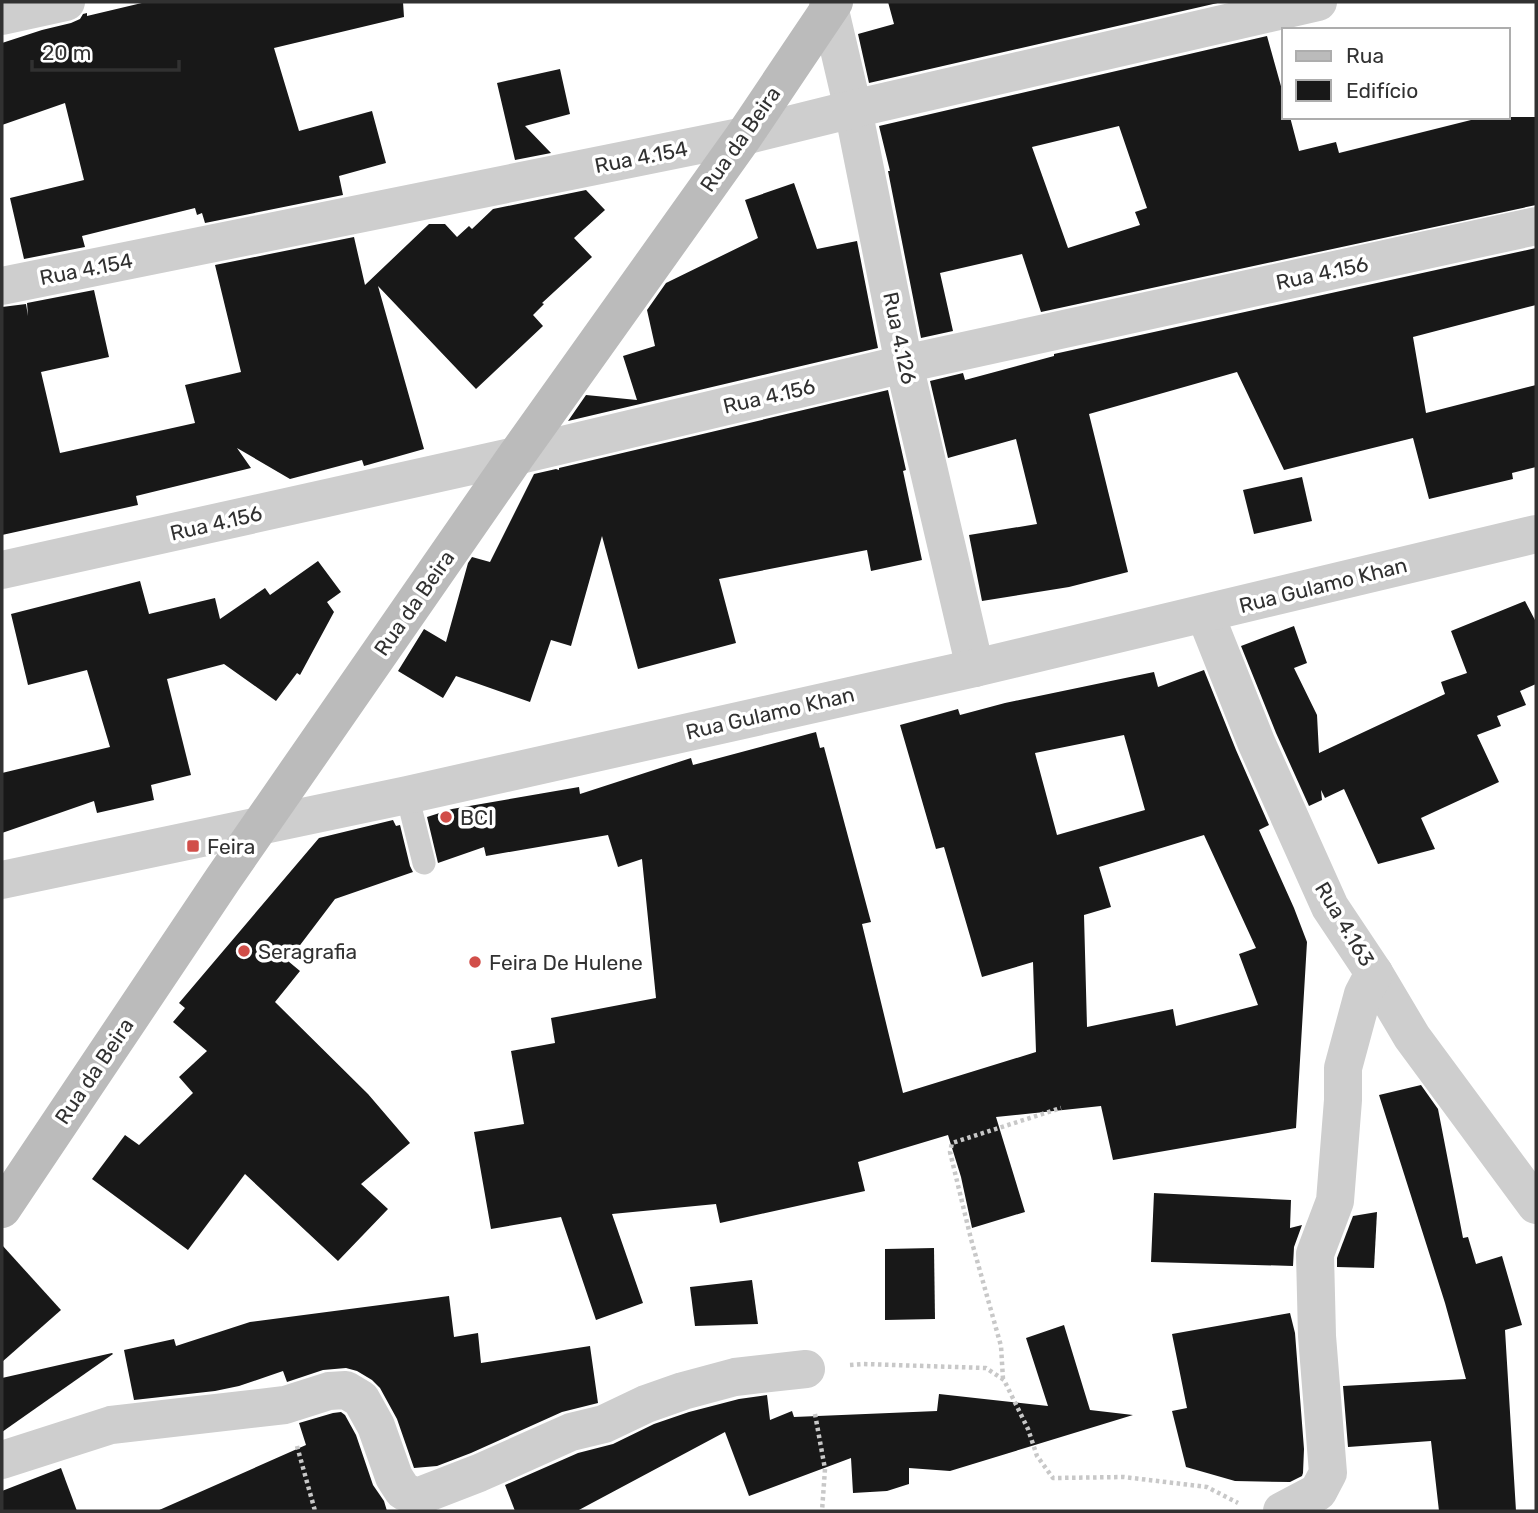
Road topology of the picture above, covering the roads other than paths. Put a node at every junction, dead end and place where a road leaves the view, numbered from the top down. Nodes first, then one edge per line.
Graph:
1 (66, 2) edge
2 (1318, 2) edge
3 (830, 4) edge
4 (2, 16) edge
5 (853, 109) junction
6 (744, 136) junction
7 (1536, 226) edge
8 (2, 286) edge
9 (904, 364) junction
10 (516, 456) junction
11 (1536, 534) edge
12 (2, 570) edge
13 (1206, 614) junction
14 (975, 668) junction
15 (407, 795) junction
16 (260, 825) junction
17 (424, 863) dead end
18 (2, 880) edge
19 (1374, 973) junction
20 (1536, 1205) edge
21 (2, 1209) edge
22 (806, 1369) road end
23 (2, 1460) edge
24 (1282, 1511) edge

1 - 4 street
2 - 5 street, Rua 4.154
3 - 5 street, Rua 4.126
3 - 6 main road, Rua da Beira
5 - 6 street, Rua 4.154
5 - 9 street, Rua 4.126
6 - 8 street, Rua 4.154
6 - 10 main road, Rua da Beira
7 - 9 street, Rua 4.156
9 - 10 street, Rua 4.156
9 - 14 street, Rua 4.126
10 - 12 street, Rua 4.156
10 - 16 main road, Rua da Beira
11 - 13 street, Rua Gulamo Khan
13 - 14 street, Rua Gulamo Khan
13 - 19 street, Rua 4.163
14 - 15 street, Rua Gulamo Khan
15 - 16 street, Rua Gulamo Khan
15 - 17 lane
16 - 18 street, Rua Gulamo Khan
16 - 21 main road, Rua da Beira
19 - 20 street, Rua 4.163
19 - 24 street
22 - 23 street

